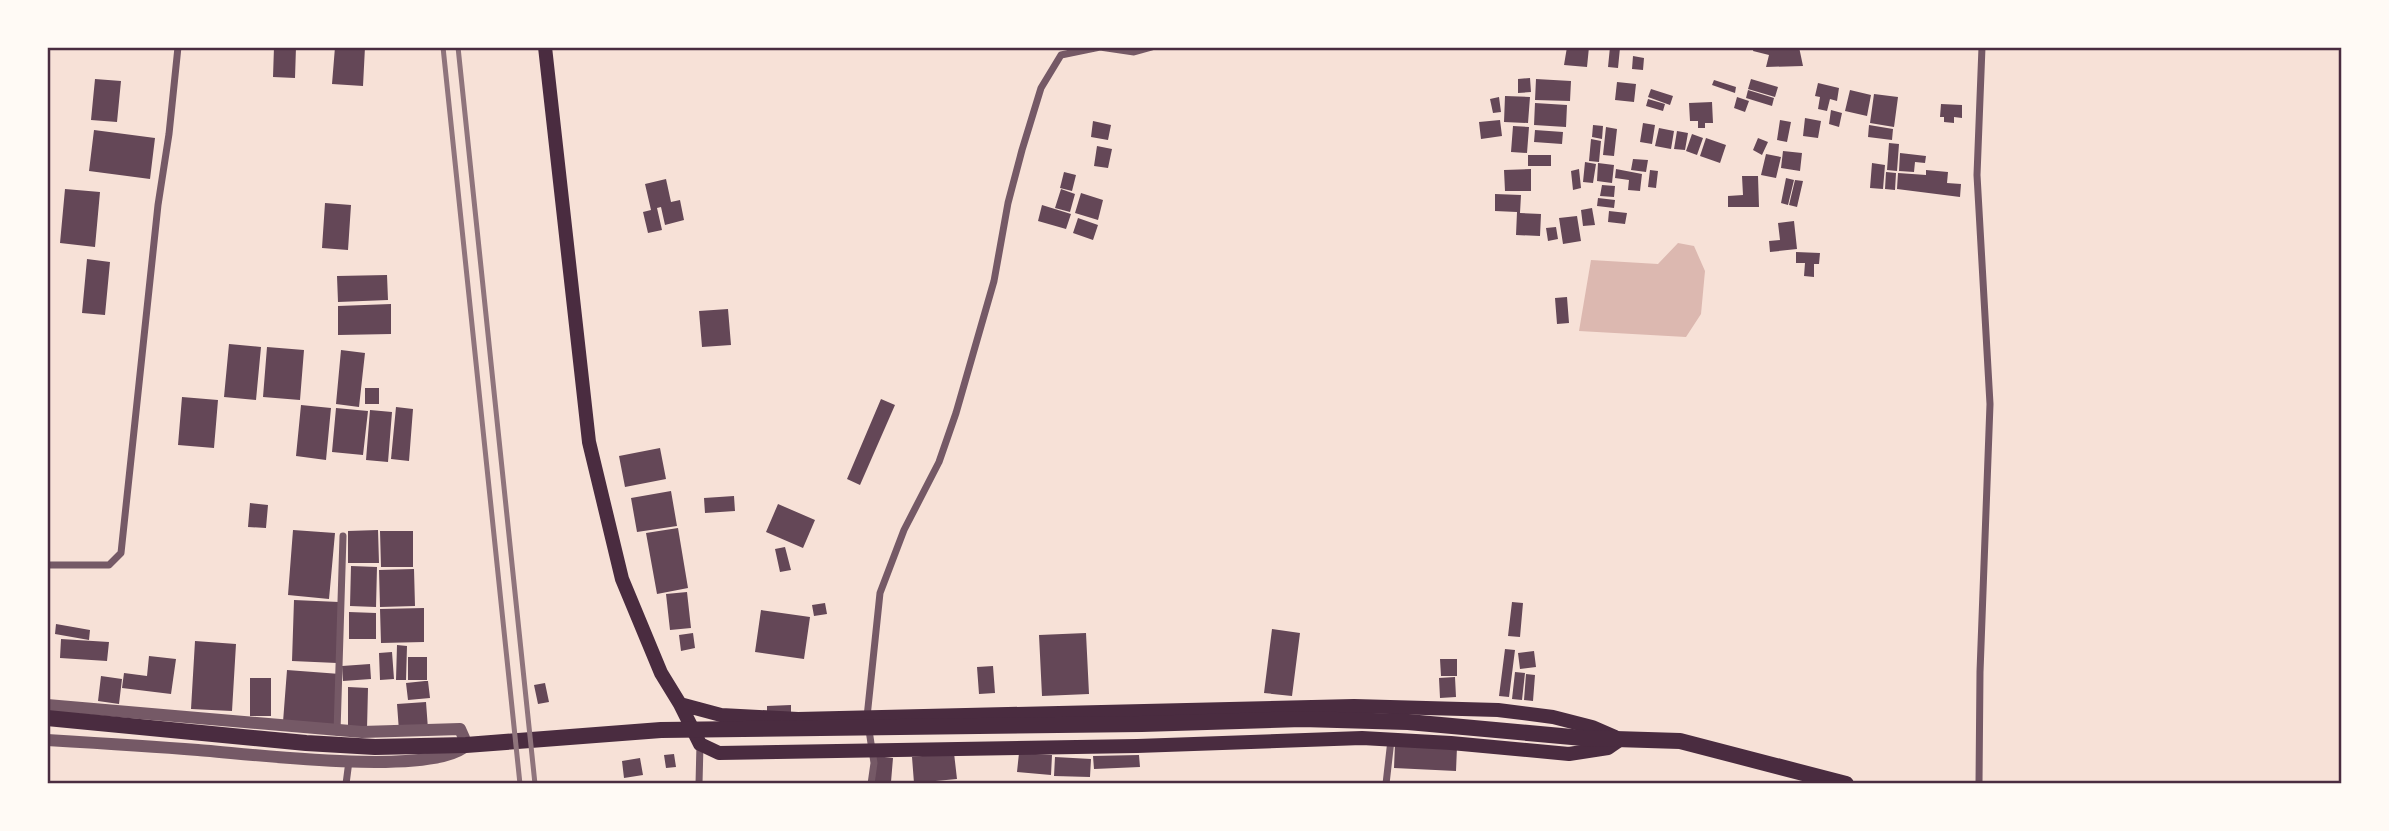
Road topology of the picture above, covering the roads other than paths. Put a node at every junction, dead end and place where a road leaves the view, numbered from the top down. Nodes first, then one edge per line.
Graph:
1 (178, 47) edge
2 (545, 47) edge
3 (1152, 47) edge
4 (1982, 47) edge
5 (343, 536) dead end
6 (47, 565) edge
7 (680, 704) junction
8 (47, 705) edge
9 (867, 717) junction
10 (47, 718) edge
11 (337, 729) junction
12 (1621, 739) junction
13 (47, 740) edge
14 (1391, 740) junction
15 (700, 744) junction
16 (871, 750) junction
17 (343, 760) junction
18 (346, 784) edge
19 (699, 784) edge
20 (871, 784) edge
21 (1386, 784) edge
22 (1846, 784) edge
23 (1979, 784) edge

1 - 6 street
2 - 7 main road
3 - 9 street
4 - 23 street
5 - 11 street
7 - 9 main road
7 - 15 main road
8 - 11 street
9 - 12 main road
9 - 16 street
10 - 12 main road
11 - 17 street
11 - 17 street
12 - 14 main road
12 - 22 main road
13 - 17 street
14 - 16 main road
14 - 21 street
15 - 16 main road
15 - 19 street
16 - 20 street
17 - 18 street

